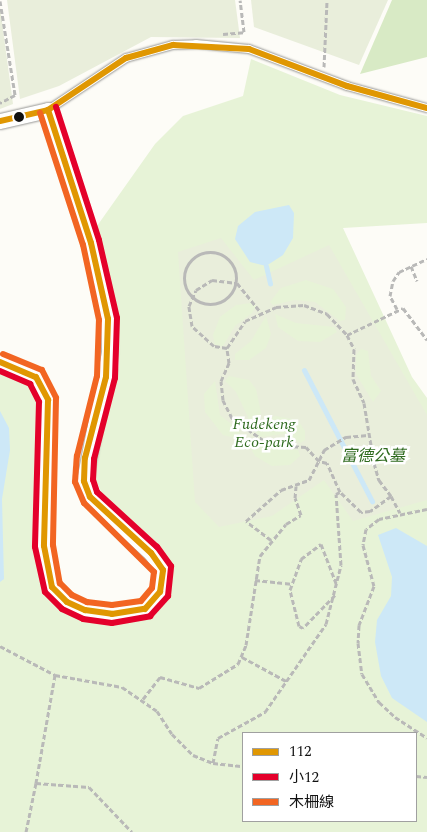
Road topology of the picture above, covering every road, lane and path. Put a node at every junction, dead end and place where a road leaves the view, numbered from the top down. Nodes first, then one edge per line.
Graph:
1 (240, 0) edge
2 (327, 0) edge
3 (0, 1) edge
4 (222, 46) junction
5 (324, 77) junction
6 (0, 102) edge
7 (427, 108) edge
8 (48, 110) junction
9 (0, 121) edge
10 (427, 259) edge
11 (411, 266) junction
12 (417, 280) dead end
13 (237, 282) junction
14 (191, 297) junction
15 (397, 309) junction
16 (261, 313) junction
17 (347, 334) junction
18 (427, 340) edge
19 (227, 348) junction
20 (0, 362) edge
21 (368, 435) junction
22 (320, 461) junction
23 (296, 486) junction
24 (340, 492) junction
25 (391, 496) junction
26 (427, 509) edge
27 (400, 513) junction
28 (271, 540) junction
29 (255, 580) junction
30 (291, 584) junction
31 (336, 584) junction
32 (335, 594) junction
33 (0, 646) edge
34 (242, 657) junction
35 (55, 675) junction
36 (288, 682) junction
37 (143, 699) junction
38 (427, 738) edge
39 (214, 763) junction
40 (242, 766) edge
41 (36, 783) junction
42 (26, 832) edge
43 (132, 832) edge

1 - 4 path
2 - 5 path
3 - 6 path
4 - 5 lane
4 - 8 lane
5 - 7 lane
8 - 9 street
8 - 20 street
10 - 11 path
11 - 12 path
11 - 15 path
13 - 14 path
13 - 14 path
13 - 14 path
13 - 16 path
14 - 19 path
15 - 17 path
15 - 18 path
16 - 17 path
16 - 19 path
17 - 21 path
19 - 22 path
21 - 22 path
21 - 25 path
22 - 23 path
22 - 24 path
23 - 28 path
23 - 28 path
24 - 25 path
24 - 31 path
25 - 27 path
26 - 27 path
27 - 38 path
28 - 29 path
29 - 30 path
29 - 34 path
30 - 31 path
30 - 32 path
31 - 32 path
32 - 36 path
33 - 35 path
34 - 36 path
34 - 37 path
35 - 37 path
35 - 41 path
36 - 39 path
37 - 39 path
39 - 40 path
41 - 42 path
41 - 43 path

